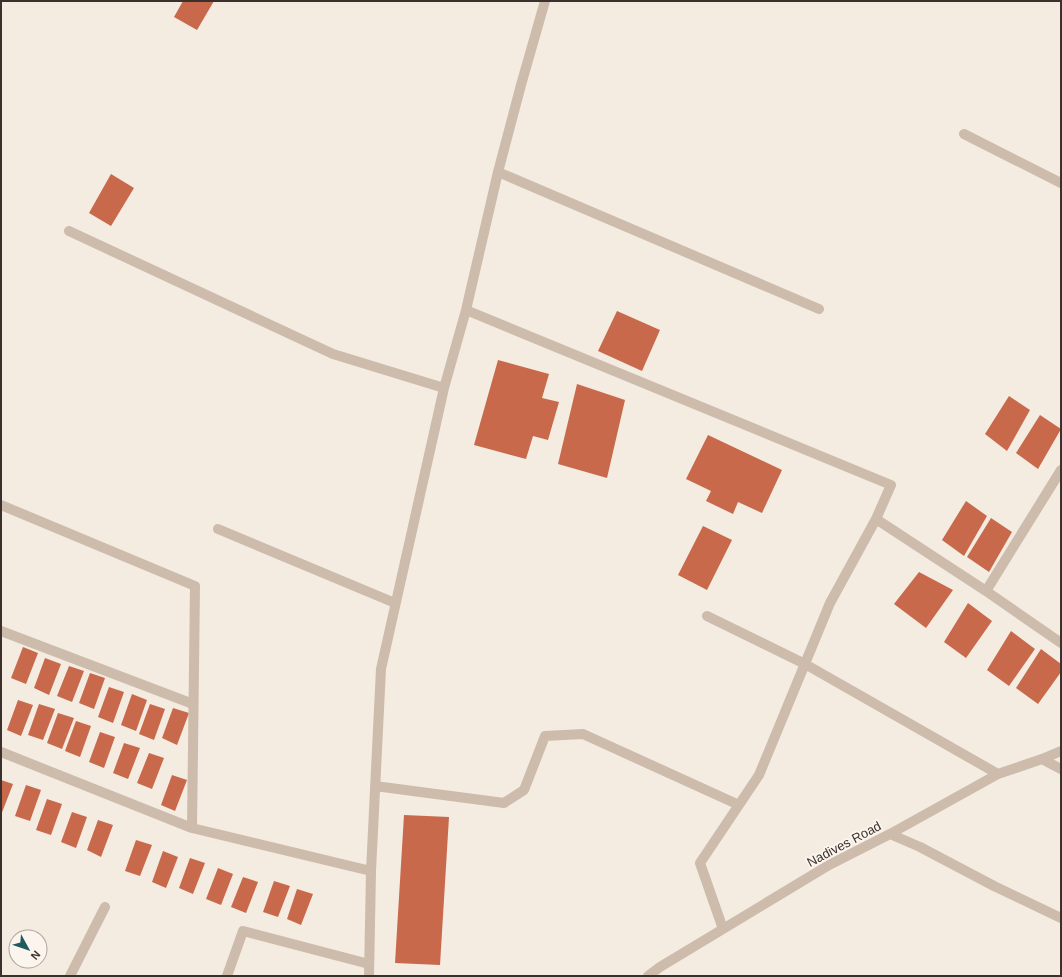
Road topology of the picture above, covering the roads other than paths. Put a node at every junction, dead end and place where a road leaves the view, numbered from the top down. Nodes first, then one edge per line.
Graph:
1 (546, 1) edge
2 (964, 134) dead end
3 (498, 172) junction
4 (1061, 183) edge
5 (69, 231) dead end
6 (819, 309) dead end
7 (466, 310) junction
8 (444, 388) junction
9 (1061, 470) edge
10 (1, 505) edge
11 (876, 519) junction
12 (218, 529) dead end
13 (986, 591) junction
14 (395, 603) junction
15 (707, 616) dead end
16 (1, 631) edge
17 (1061, 643) edge
18 (805, 664) junction
19 (193, 704) junction
20 (1061, 751) edge
21 (1, 752) edge
22 (1042, 759) junction
23 (1061, 769) edge
24 (998, 774) junction
25 (375, 786) junction
26 (739, 806) junction
27 (192, 828) junction
28 (890, 834) junction
29 (371, 871) junction
30 (105, 907) dead end
31 (1061, 918) edge
32 (723, 929) junction
33 (369, 964) junction
34 (70, 976) edge
35 (227, 976) edge
36 (369, 976) edge
37 (648, 976) edge

1 - 3 street
2 - 4 street
3 - 6 street
3 - 7 street
5 - 8 street
7 - 8 street
7 - 11 street
8 - 14 street
9 - 13 street
10 - 19 street
11 - 13 street
11 - 18 street
12 - 14 street
13 - 17 street
14 - 25 street
15 - 18 street
16 - 19 street
18 - 24 street
18 - 26 street
19 - 27 street
20 - 22 street, Nadives Road
21 - 27 street
22 - 23 street
22 - 24 street, Nadives Road
24 - 28 street, Nadives Road
25 - 26 street
25 - 29 street
26 - 32 street
27 - 29 street
28 - 31 street
28 - 32 street, Nadives Road
29 - 33 street
30 - 34 street
32 - 37 street, Nadives Road
33 - 35 street
33 - 36 street

